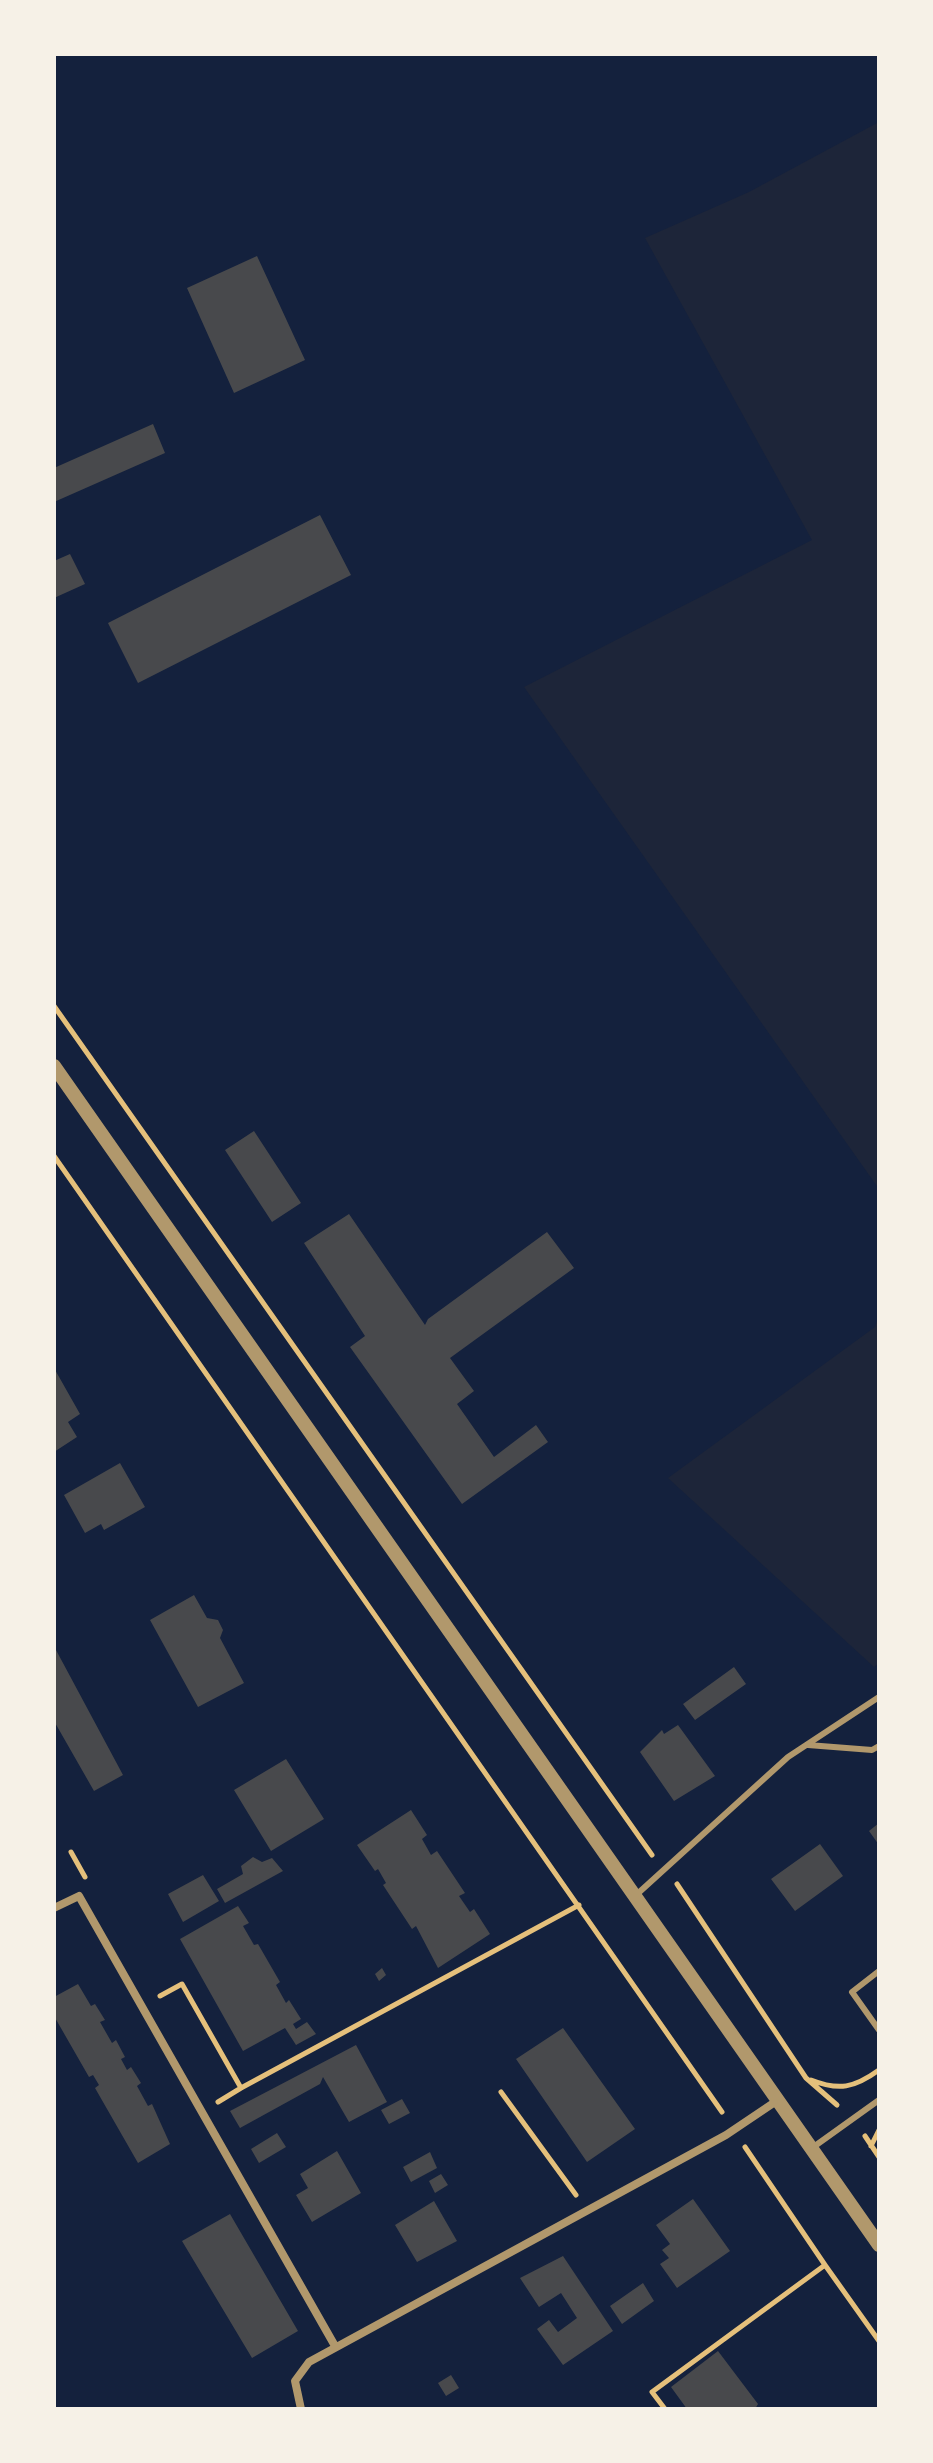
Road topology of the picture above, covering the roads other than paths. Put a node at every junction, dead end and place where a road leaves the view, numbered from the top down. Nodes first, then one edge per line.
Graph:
1 (54, 1066) edge
2 (879, 1697) edge
3 (806, 1745) junction
4 (879, 1746) edge
5 (635, 1896) junction
6 (54, 1908) edge
7 (879, 1971) edge
8 (879, 2030) edge
9 (778, 2100) junction
10 (879, 2100) edge
11 (812, 2148) junction
12 (879, 2245) edge
13 (335, 2346) junction
14 (300, 2407) edge

1 - 5 street
2 - 3 lane
3 - 4 lane
3 - 5 lane
5 - 9 street
6 - 13 street
7 - 8 lane
9 - 11 street
9 - 13 street
10 - 11 lane
11 - 12 street
13 - 14 street

